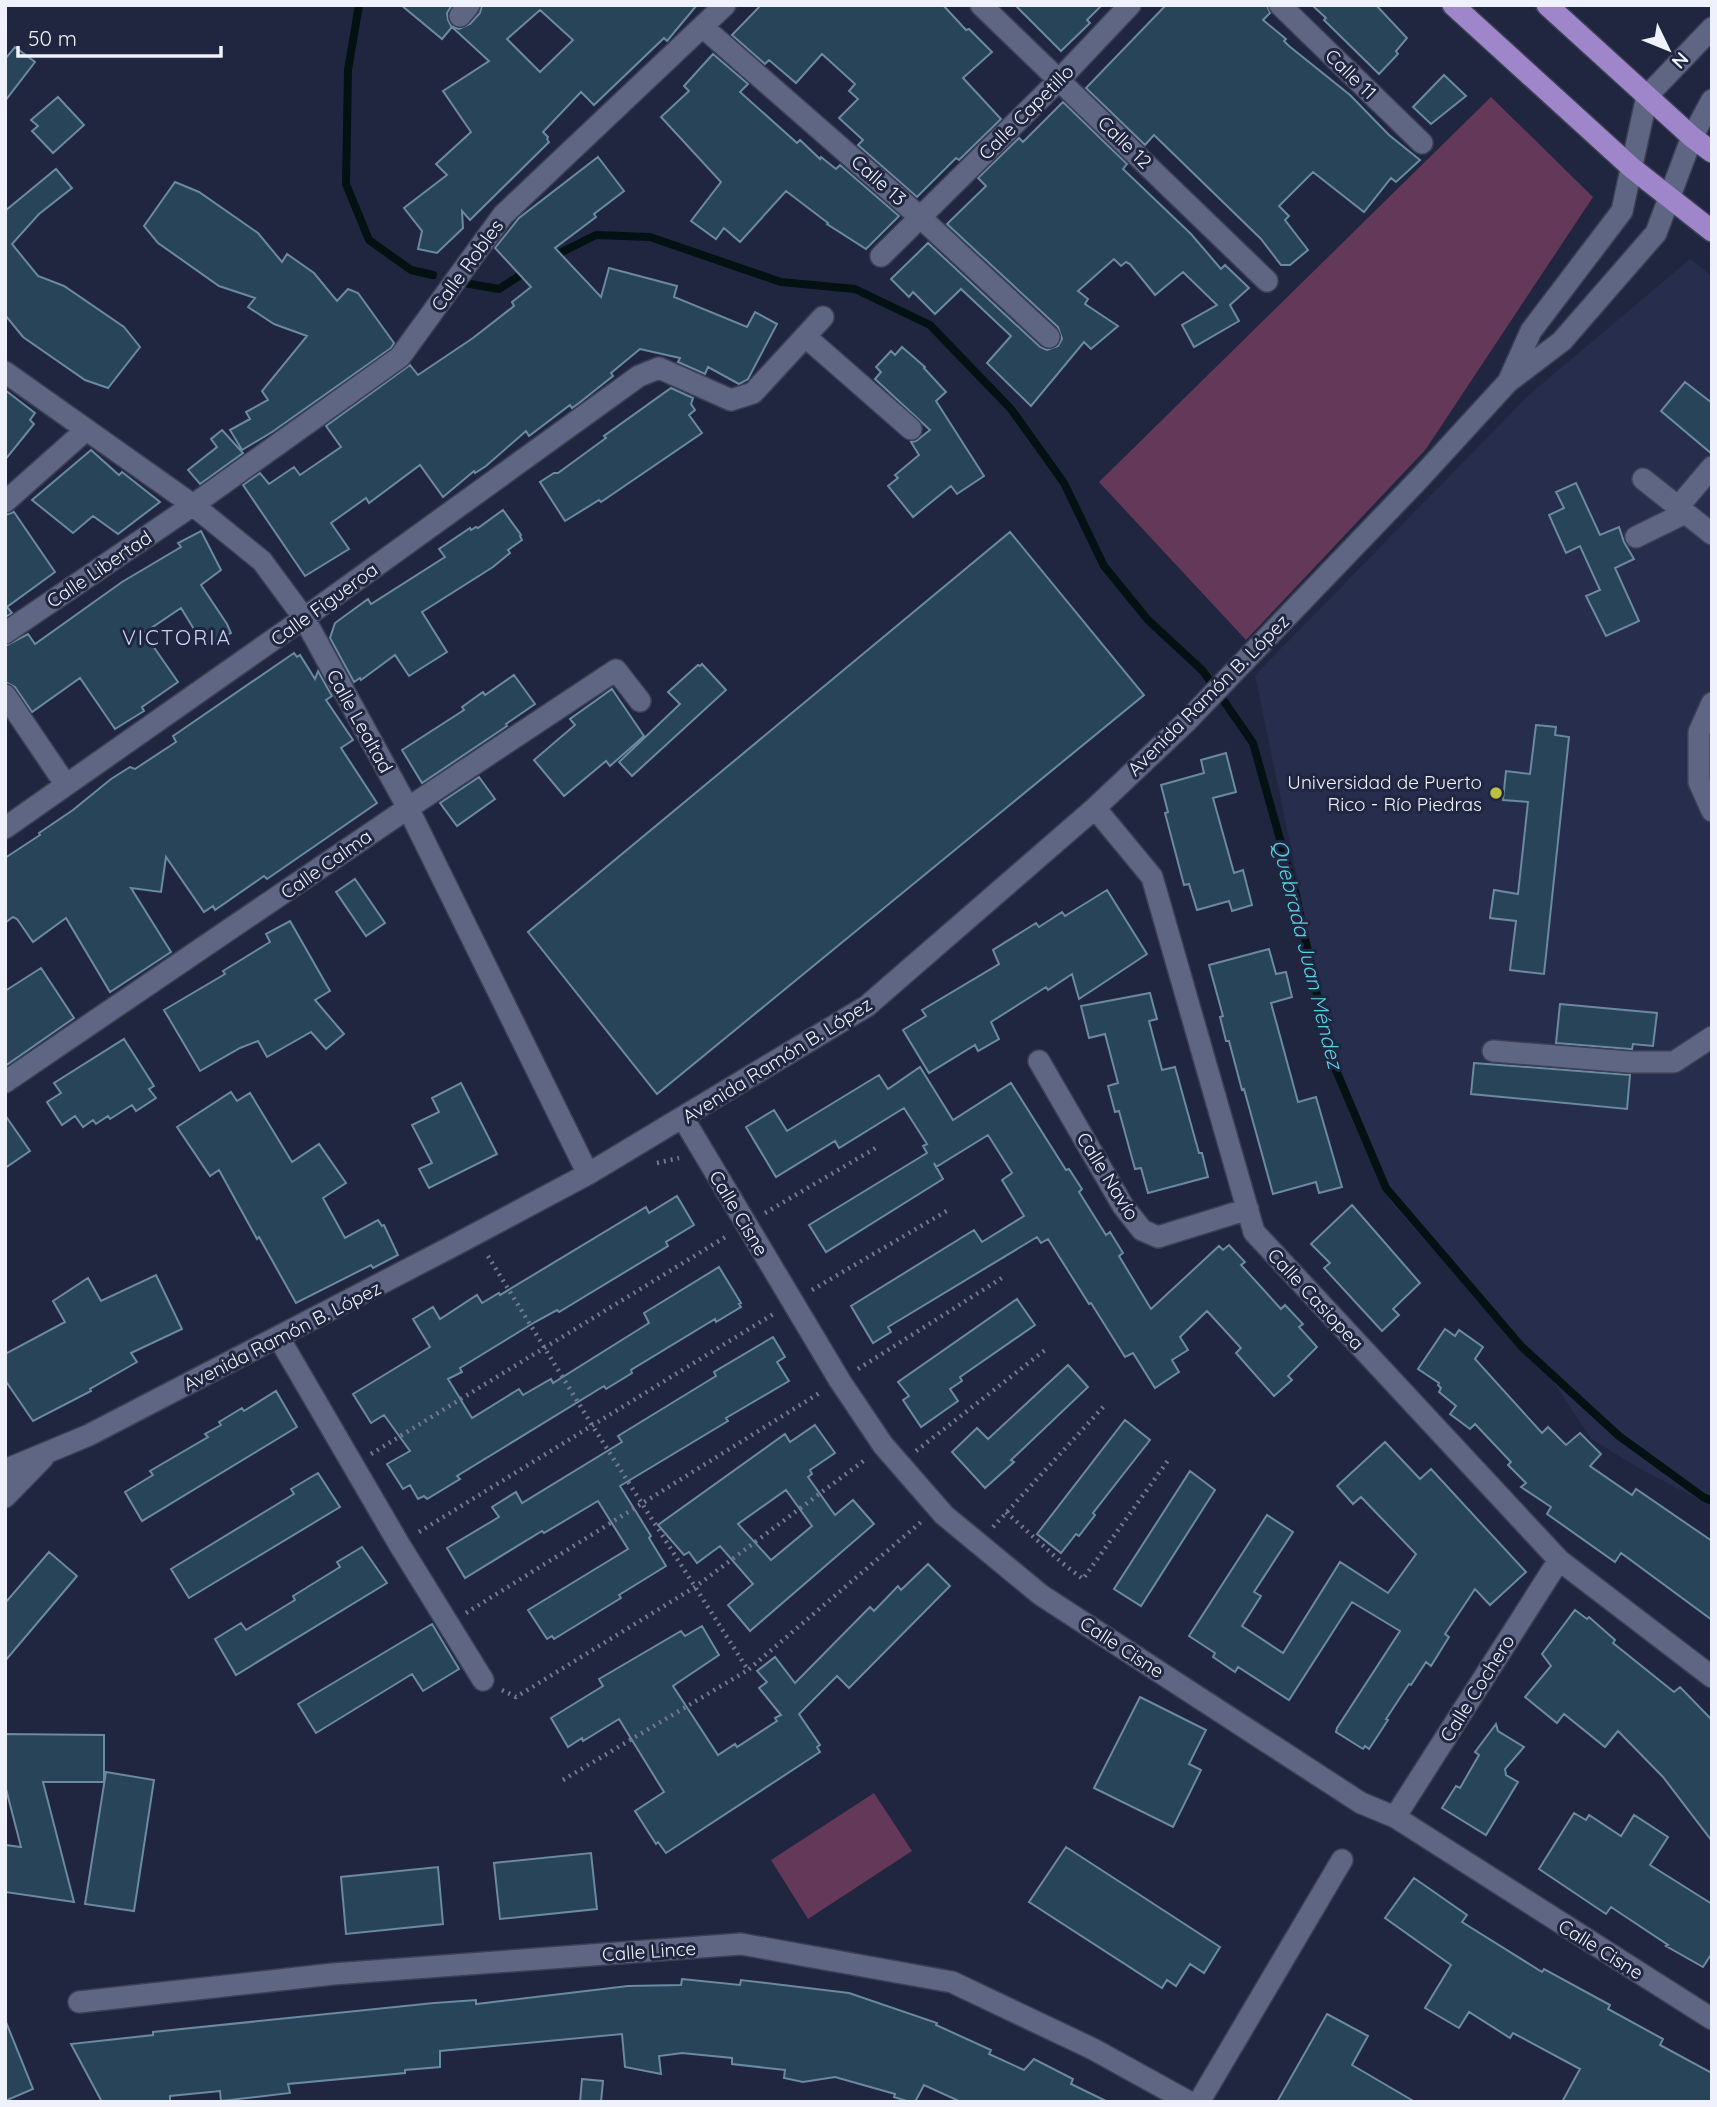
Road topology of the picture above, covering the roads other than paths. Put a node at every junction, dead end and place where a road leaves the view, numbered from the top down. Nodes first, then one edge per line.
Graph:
1 (726, 5) edge
2 (981, 5) edge
3 (1130, 5) edge
4 (1280, 5) edge
5 (1453, 5) edge
6 (1548, 5) edge
7 (704, 28) junction
8 (1712, 28) edge
9 (1060, 79) junction
10 (1647, 96) junction
11 (1712, 100) edge
12 (1692, 137) junction
13 (1422, 143) dead end
14 (1712, 152) edge
15 (1632, 168) junction
16 (1670, 198) junction
17 (920, 217) junction
18 (1712, 231) edge
19 (881, 256) dead end
20 (1266, 281) dead end
21 (822, 317) dead end
22 (806, 337) junction
23 (1049, 337) dead end
24 (5, 372) edge
25 (1508, 382) junction
26 (911, 429) dead end
27 (86, 430) junction
28 (1712, 467) edge
29 (1643, 480) dead end
30 (9, 493) edge
31 (192, 505) junction
32 (1682, 510) junction
33 (1712, 534) edge
34 (1636, 537) dead end
35 (304, 618) junction
36 (5, 633) edge
37 (5, 695) edge
38 (640, 701) dead end
39 (1712, 703) edge
40 (66, 785) junction
41 (408, 808) junction
42 (1095, 808) junction
43 (1712, 811) edge
44 (5, 828) edge
45 (1712, 1037) edge
46 (1493, 1051) dead end
47 (1039, 1061) dead end
48 (5, 1082) edge
49 (683, 1118) junction
50 (588, 1174) junction
51 (1248, 1209) junction
52 (279, 1338) junction
53 (49, 1451) junction
54 (5, 1470) edge
55 (5, 1497) edge
56 (1559, 1560) junction
57 (1712, 1677) edge
58 (483, 1680) road end
59 (1395, 1817) junction
60 (1342, 1860) dead end
61 (79, 2002) dead end
62 (1712, 2019) edge
63 (1189, 2102) edge
64 (1199, 2102) edge

1 - 7 street, Calle Robles
2 - 9 street, Calle 12
3 - 9 street, Calle Capetillo
4 - 13 street, Calle 11
5 - 15 main road
6 - 10 main road
7 - 17 street, Calle 13
7 - 31 street, Calle Robles
8 - 10 street
9 - 17 street, Calle Capetillo
9 - 20 street, Calle 12
10 - 12 main road
10 - 15 street, Avenida Ramón B. López
11 - 12 street, Avenida Ramón B. López
12 - 14 main road
12 - 16 street, Avenida Ramón B. López
15 - 16 main road
15 - 25 street, Avenida Ramón B. López
16 - 18 main road
16 - 25 street, Avenida Ramón B. López
17 - 19 street, Calle Capetillo
17 - 23 street, Calle 13
21 - 22 street
22 - 26 street
22 - 35 street, Calle Figueroa
24 - 27 street, Calle Lealtad
25 - 42 street, Avenida Ramón B. López
27 - 30 street
27 - 31 street, Calle Lealtad
28 - 32 street
29 - 32 street
31 - 35 street, Calle Lealtad
31 - 36 street, Calle Libertad
32 - 33 street
32 - 34 street
35 - 40 street, Calle Figueroa
35 - 41 street, Calle Lealtad
37 - 40 street
38 - 41 street, Calle Calma
39 - 43 street
40 - 44 street, Calle Figueroa
41 - 48 street, Calle Calma
41 - 50 street, Calle Lealtad
42 - 49 street, Avenida Ramón B. López
42 - 51 street, Calle Casiopea
45 - 46 street
47 - 51 street, Calle Navío
49 - 50 street, Avenida Ramón B. López
49 - 59 street, Calle Cisne
50 - 52 street, Avenida Ramón B. López
51 - 56 street, Calle Casiopea
52 - 53 street, Avenida Ramón B. López
52 - 58 street
53 - 54 street, Avenida Ramón B. López
53 - 55 street
56 - 57 street, Calle Casiopea
56 - 59 street, Calle Cochero
59 - 62 street, Calle Cisne
60 - 64 street
61 - 63 street, Calle Lince

